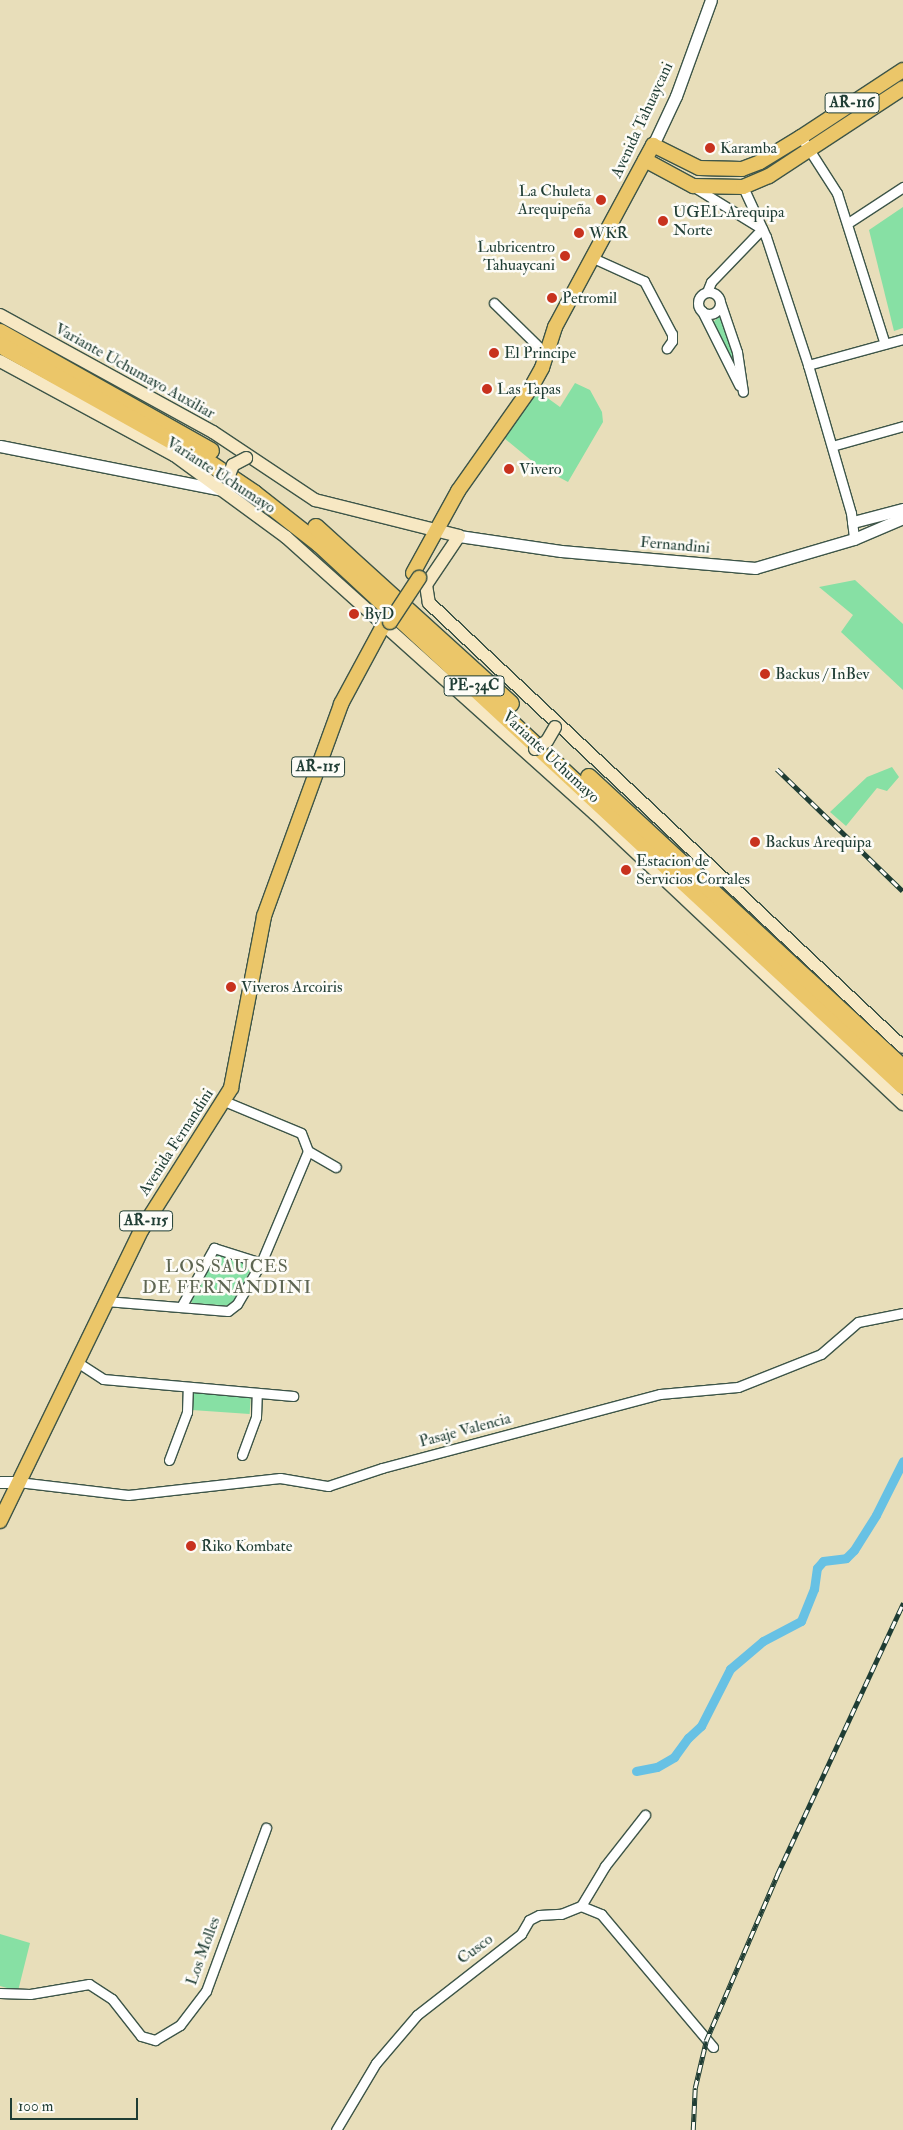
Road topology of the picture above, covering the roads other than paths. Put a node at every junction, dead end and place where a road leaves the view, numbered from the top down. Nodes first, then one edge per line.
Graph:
1 (711, 0) edge
2 (903, 70) edge
3 (903, 88) edge
4 (801, 137) junction
5 (653, 145) junction
6 (809, 150) junction
7 (645, 160) junction
8 (694, 186) junction
9 (903, 187) edge
10 (743, 188) junction
11 (848, 223) junction
12 (762, 229) junction
13 (593, 258) junction
14 (707, 292) junction
15 (720, 302) junction
16 (494, 303) dead end
17 (702, 311) junction
18 (0, 315) edge
19 (0, 332) edge
20 (903, 339) edge
21 (885, 344) junction
22 (0, 345) edge
23 (667, 348) dead end
24 (546, 354) junction
25 (0, 361) edge
26 (808, 365) junction
27 (903, 426) edge
28 (0, 446) edge
29 (832, 446) junction
30 (249, 458) junction
31 (227, 485) junction
32 (903, 509) edge
33 (903, 518) edge
34 (853, 522) junction
35 (447, 533) junction
36 (854, 539) junction
37 (386, 621) junction
38 (555, 722) junction
39 (530, 750) junction
40 (903, 1047) edge
41 (903, 1068) edge
42 (903, 1086) edge
43 (224, 1100) junction
44 (903, 1104) edge
45 (308, 1151) junction
46 (336, 1167) dead end
47 (261, 1263) junction
48 (106, 1301) junction
49 (181, 1308) junction
50 (903, 1313) edge
51 (77, 1362) junction
52 (188, 1387) junction
53 (257, 1392) junction
54 (293, 1396) dead end
55 (242, 1455) dead end
56 (169, 1460) dead end
57 (0, 1482) edge
58 (18, 1482) junction
59 (0, 1521) edge
60 (645, 1815) dead end
61 (266, 1828) dead end
62 (581, 1906) junction
63 (0, 1993) edge
64 (713, 2047) dead end
65 (336, 2130) edge

1 - 5 street, Avenida Tahuaycani
2 - 4 main road, AR-116
3 - 6 main road, AR-116
4 - 5 main road, AR-116
4 - 6 street
5 - 7 main road, Avenida Tahuaycani
6 - 10 main road, AR-116
6 - 11 street
7 - 8 main road, AR-116
7 - 13 main road, Avenida Tahuaycani
8 - 10 main road, AR-116
8 - 12 street
9 - 11 street
10 - 12 street
11 - 21 street
12 - 14 street
12 - 26 street
13 - 23 street
13 - 24 main road, Avenida Tahuaycani
14 - 15 street
14 - 17 street
15 - 17 street
15 - 17 street
16 - 24 street
18 - 30 main road, Variante Uchumayo Auxiliar
19 - 41 highway, Variante Uchumayo / PE-34C
20 - 21 street
21 - 26 street
22 - 42 highway, Variante Uchumayo / PE-34C
24 - 35 main road, Avenida Tahuaycani
25 - 31 main road
26 - 29 street
27 - 29 street
28 - 31 street
29 - 34 street
30 - 31 main road, bridge
30 - 35 main road, Variante Uchumayo
31 - 37 main road, Variante Uchumayo
32 - 34 street
33 - 36 street, Fernandini
34 - 36 street
35 - 36 street, Fernandini
35 - 37 main road, Avenida Tahuaycani, bridge
35 - 38 main road, Variante Uchumayo
37 - 39 main road, Variante Uchumayo
37 - 43 main road, Avenida Fernandini / AR-115
38 - 39 main road, bridge
38 - 40 main road, Variante Uchumayo
39 - 44 main road, Variante Uchumayo
43 - 45 street
43 - 48 main road, Avenida Fernandini / AR-115
45 - 46 street
45 - 47 street
47 - 49 street
47 - 49 street
48 - 49 street
48 - 51 main road, Avenida Fernandini / AR-115
50 - 58 street, Pasaje Valencia
51 - 52 street
51 - 58 main road, Avenida Fernandini / AR-115
52 - 53 street
52 - 56 street
53 - 54 street
53 - 55 street
57 - 58 street
58 - 59 main road, Avenida Fernandini / AR-115
60 - 62 street
61 - 63 street, Los Molles
62 - 64 street
62 - 65 street, Cusco

